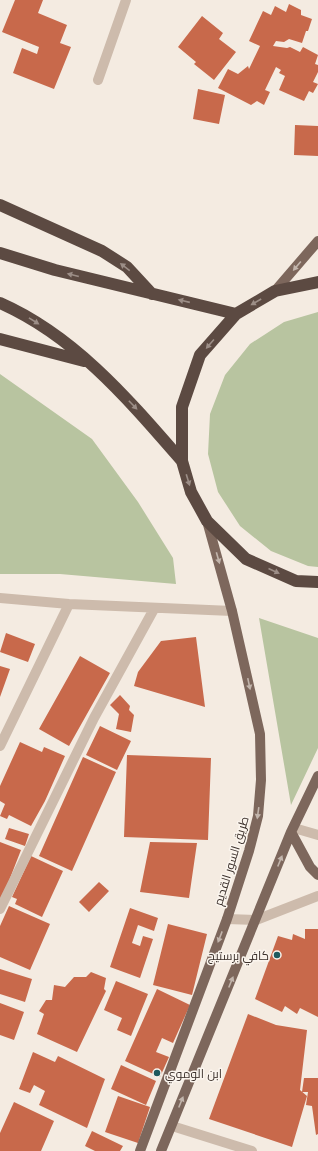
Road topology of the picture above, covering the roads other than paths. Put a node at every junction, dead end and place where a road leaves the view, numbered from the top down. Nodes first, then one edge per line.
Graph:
1 (126, 0) edge
2 (98, 80) dead end
3 (0, 205) edge
4 (318, 241) edge
5 (0, 253) edge
6 (318, 282) edge
7 (276, 291) junction
8 (152, 294) junction
9 (0, 303) edge
10 (236, 314) junction
11 (0, 340) edge
12 (89, 362) junction
13 (182, 461) junction
14 (207, 521) junction
15 (318, 582) edge
16 (0, 598) edge
17 (69, 604) junction
18 (154, 609) junction
19 (232, 611) junction
20 (0, 746) edge
21 (318, 776) edge
22 (292, 830) junction
23 (318, 835) edge
24 (318, 875) edge
25 (318, 896) edge
26 (0, 909) edge
27 (227, 919) junction
28 (256, 920) junction
29 (172, 1126) junction
30 (140, 1151) edge
31 (161, 1151) edge
32 (252, 1151) edge

1 - 2 street
8 -> 3 highway
4 -> 7 main road
8 -> 5 highway
6 - 7 highway
7 -> 10 highway
10 -> 8 highway
9 -> 12 highway
10 -> 13 highway
11 - 12 highway
12 -> 13 highway
13 -> 14 highway
14 -> 15 highway
14 -> 19 main road, طريق السور القديم
16 - 17 street
17 - 18 street
17 - 20 street
18 - 19 street
18 - 26 street
19 -> 27 main road, طريق السور القديم
21 - 22 main road
22 - 23 street
22 - 24 main road
28 -> 22 main road
25 - 28 street
27 - 28 street
27 -> 30 main road, طريق السور القديم
29 -> 28 main road
29 - 31 main road
29 - 32 street

